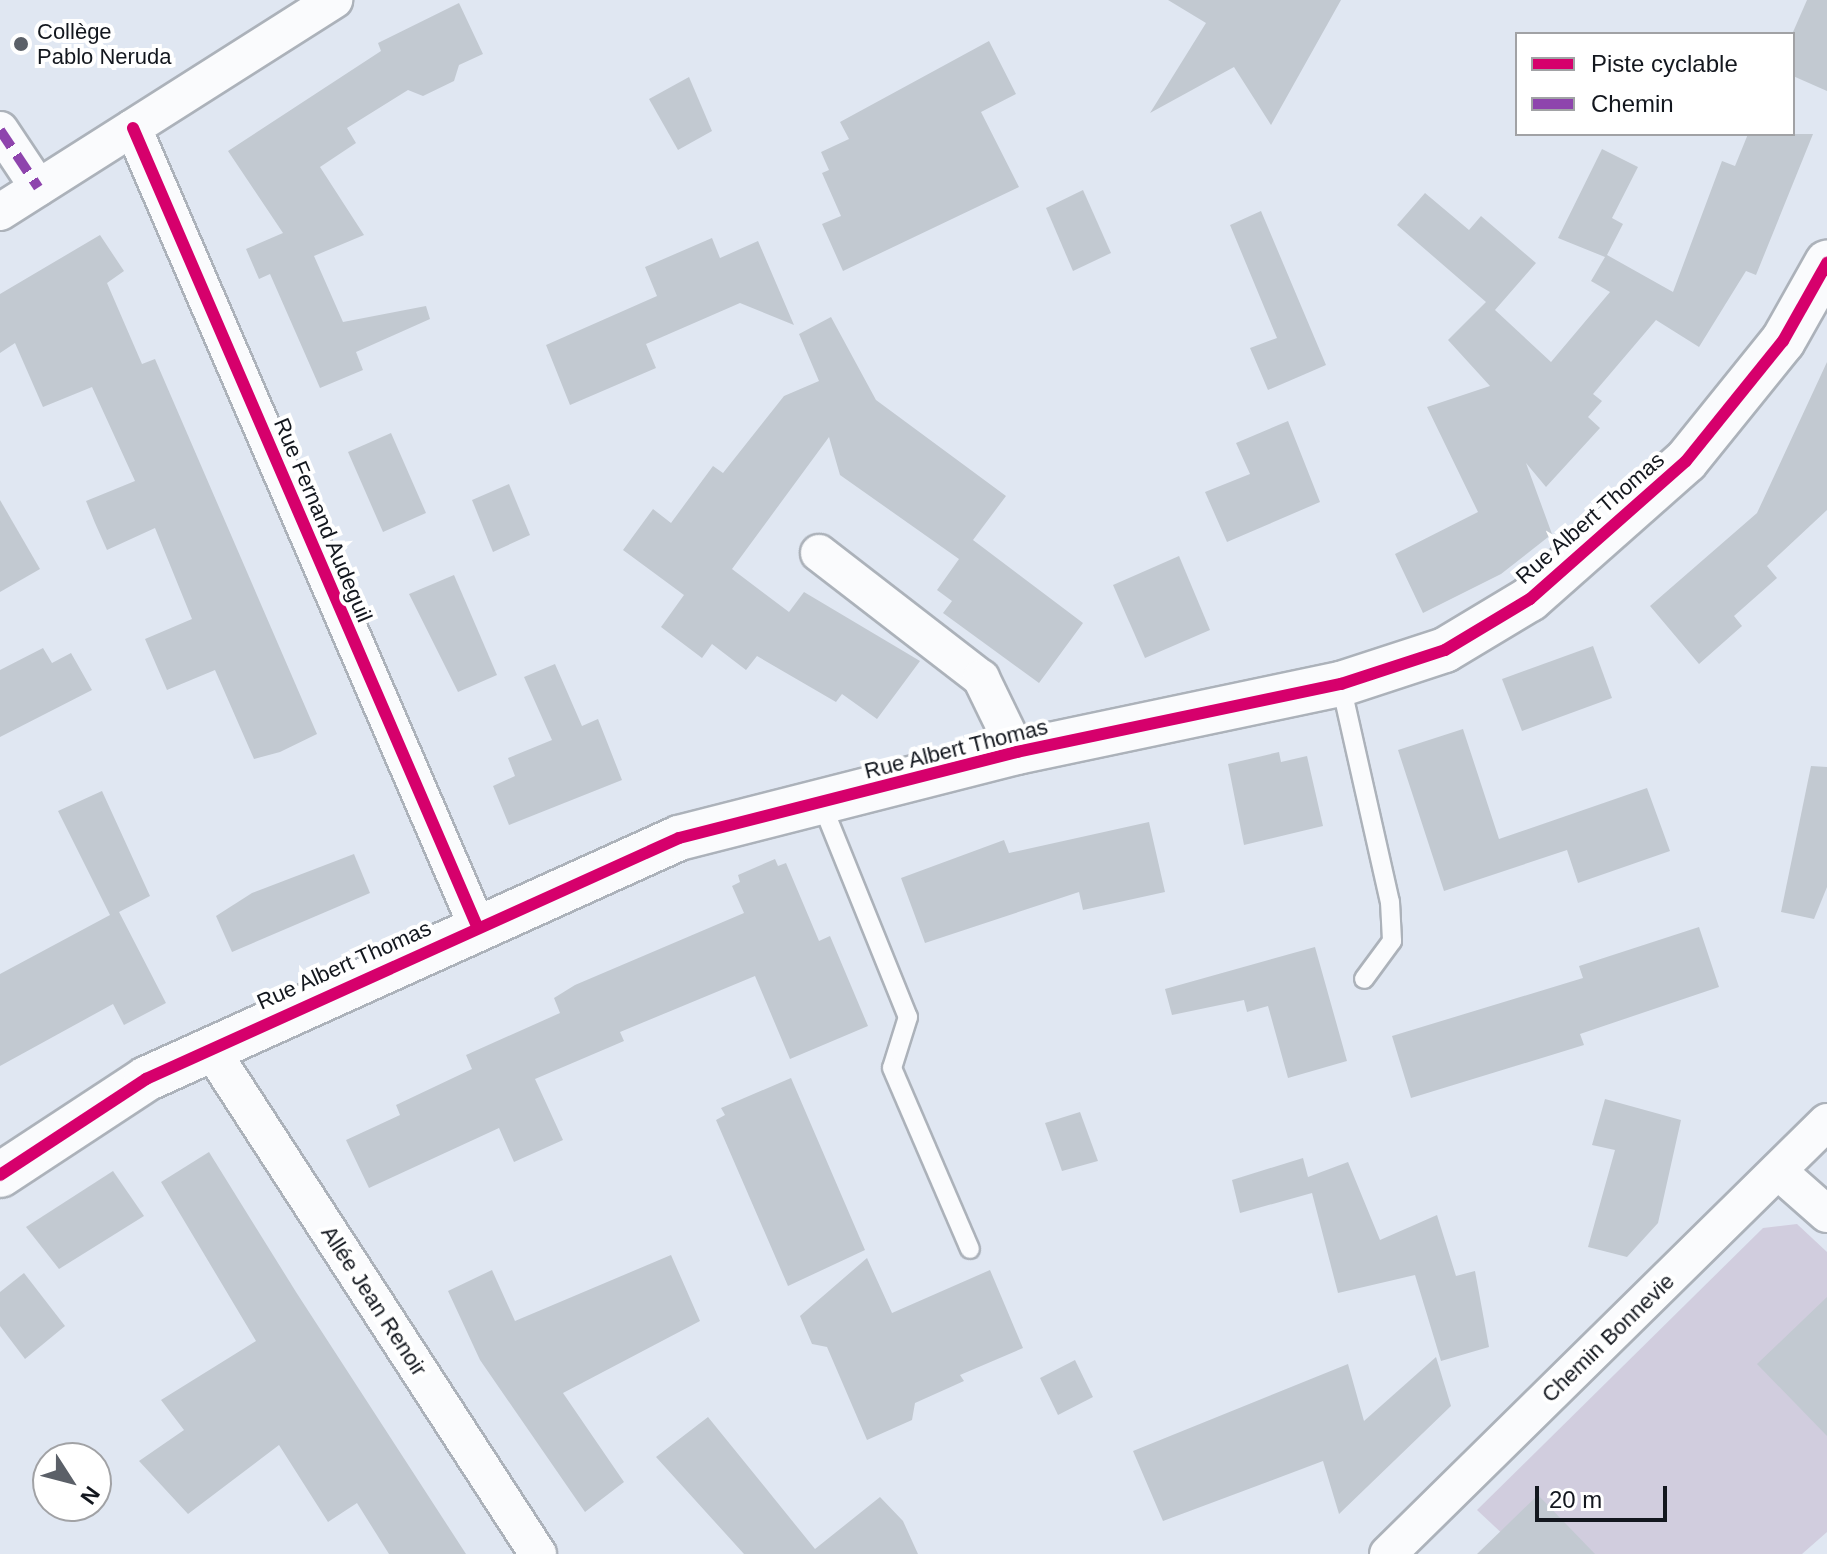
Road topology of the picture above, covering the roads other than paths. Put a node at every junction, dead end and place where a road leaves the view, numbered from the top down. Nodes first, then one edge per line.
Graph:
1 (334, 0) edge
2 (133, 128) junction
3 (0, 130) edge
4 (38, 187) junction
5 (0, 212) edge
6 (1827, 263) edge
7 (819, 553) dead end
8 (1341, 684) junction
9 (1017, 752) junction
10 (821, 802) junction
11 (477, 926) junction
12 (1364, 979) dead end
13 (210, 1048) junction
14 (1827, 1122) edge
15 (1778, 1171) junction
16 (0, 1175) edge
17 (1827, 1214) edge
18 (970, 1249) dead end
19 (538, 1554) edge
20 (1388, 1554) edge

1 - 2 street
2 - 4 street
2 - 11 street, Rue Fernand Audeguil
3 - 4 street
4 - 5 street
6 - 8 street, Rue Albert Thomas
7 - 9 street
8 - 9 street, Rue Albert Thomas
8 - 12 lane
9 - 10 street, Rue Albert Thomas
10 - 11 street, Rue Albert Thomas
10 - 18 lane
11 - 13 street, Rue Albert Thomas
13 - 16 street, Rue Albert Thomas
13 - 19 street, Allée Jean Renoir
14 - 15 street, Chemin Bonnevie
15 - 17 street
15 - 20 street, Chemin Bonnevie

